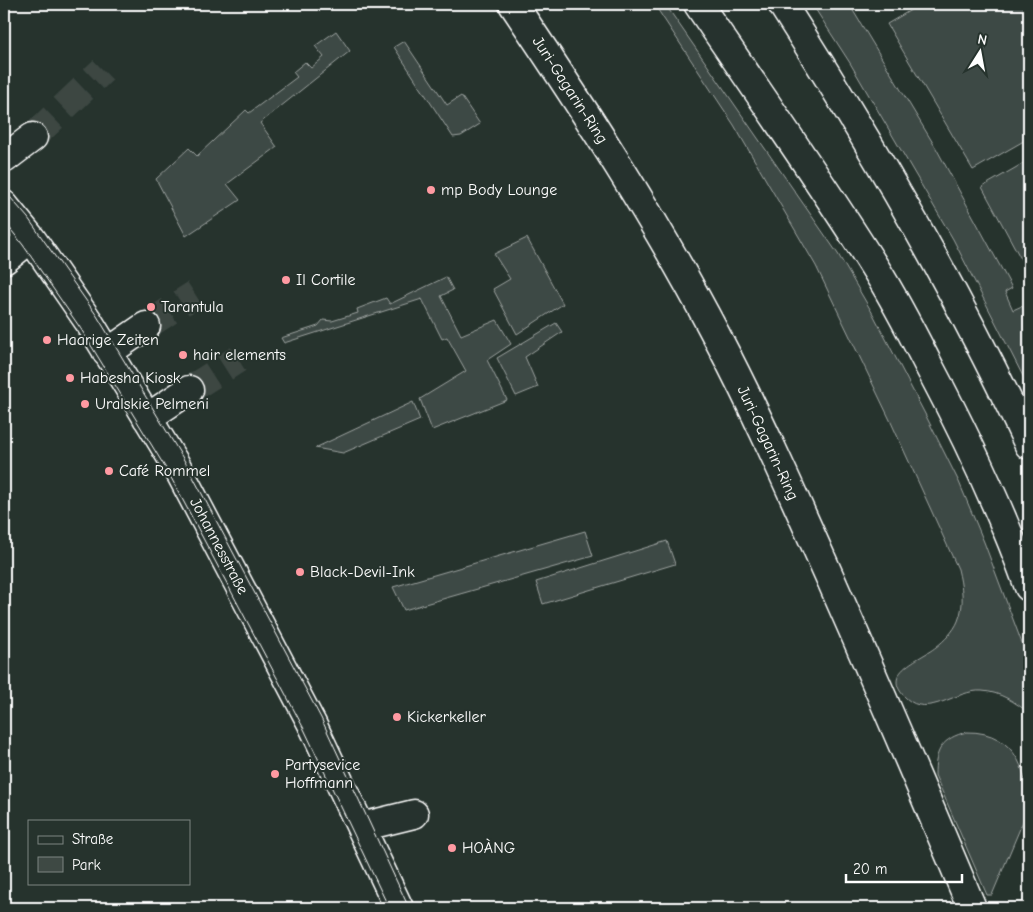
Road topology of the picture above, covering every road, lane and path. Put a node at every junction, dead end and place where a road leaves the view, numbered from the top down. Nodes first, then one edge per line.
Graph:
1 (513, 4) edge
2 (698, 4) edge
3 (782, 4) edge
4 (33, 136) tunnel mouth
5 (4, 159) edge
6 (4, 205) edge
7 (31, 238) junction
8 (4, 260) edge
9 (146, 326) tunnel mouth
10 (107, 353) junction
11 (189, 390) tunnel mouth
12 (148, 418) junction
13 (1029, 445) edge
14 (1029, 587) edge
15 (414, 814) dead end
16 (361, 827) junction
17 (398, 908) edge
18 (972, 908) edge

1 - 18 street, Juri-Gagarin-Ring
2 - 14 street
3 - 13 street
4 - 5 street
6 - 7 street, Johannesstraße
7 - 8 street
7 - 10 street, Johannesstraße
9 - 10 street
10 - 12 street, Johannesstraße
11 - 12 street
12 - 16 street, Johannesstraße
15 - 16 street
16 - 17 street, Johannesstraße

